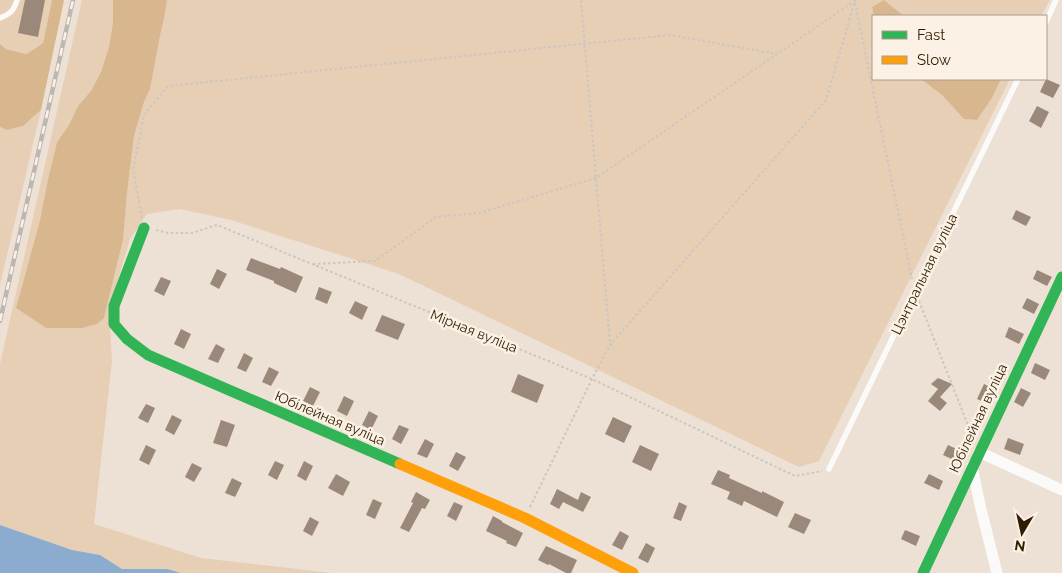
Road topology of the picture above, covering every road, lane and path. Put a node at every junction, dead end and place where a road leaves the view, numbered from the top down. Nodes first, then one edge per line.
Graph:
1 (16, 0) edge
2 (581, 0) edge
3 (855, 0) edge
4 (1056, 0) edge
5 (0, 18) edge
6 (1047, 20) edge
7 (585, 44) junction
8 (777, 54) junction
9 (1018, 80) edge
10 (596, 178) junction
11 (144, 228) junction
12 (312, 264) junction
13 (1062, 277) edge
14 (915, 292) junction
15 (610, 345) junction
16 (592, 379) junction
17 (979, 452) junction
18 (972, 466) junction
19 (829, 469) joint
20 (1062, 490) edge
21 (525, 518) junction
22 (633, 573) edge
23 (923, 573) edge
24 (997, 573) edge

1 - 5 lane
2 - 7 path
3 - 8 path
3 - 14 path
3 - 15 path
4 - 6 lane
7 - 8 path
7 - 10 path
7 - 11 path
8 - 10 path
9 - 14 lane, Цэнтральная вуліца
10 - 12 path
10 - 15 path
11 - 12 path, Мірная вуліца
11 - 21 street, Юбілейная вуліца
12 - 16 path, Мірная вуліца
13 - 17 street, Юбілейная вуліца
14 - 17 path
14 - 19 lane, Цэнтральная вуліца
15 - 16 path
16 - 19 path, Мірная вуліца
16 - 21 path
17 - 18 street, Юбілейная вуліца
17 - 20 street
18 - 23 street, Юбілейная вуліца
18 - 24 street
21 - 22 street, Юбілейная вуліца

